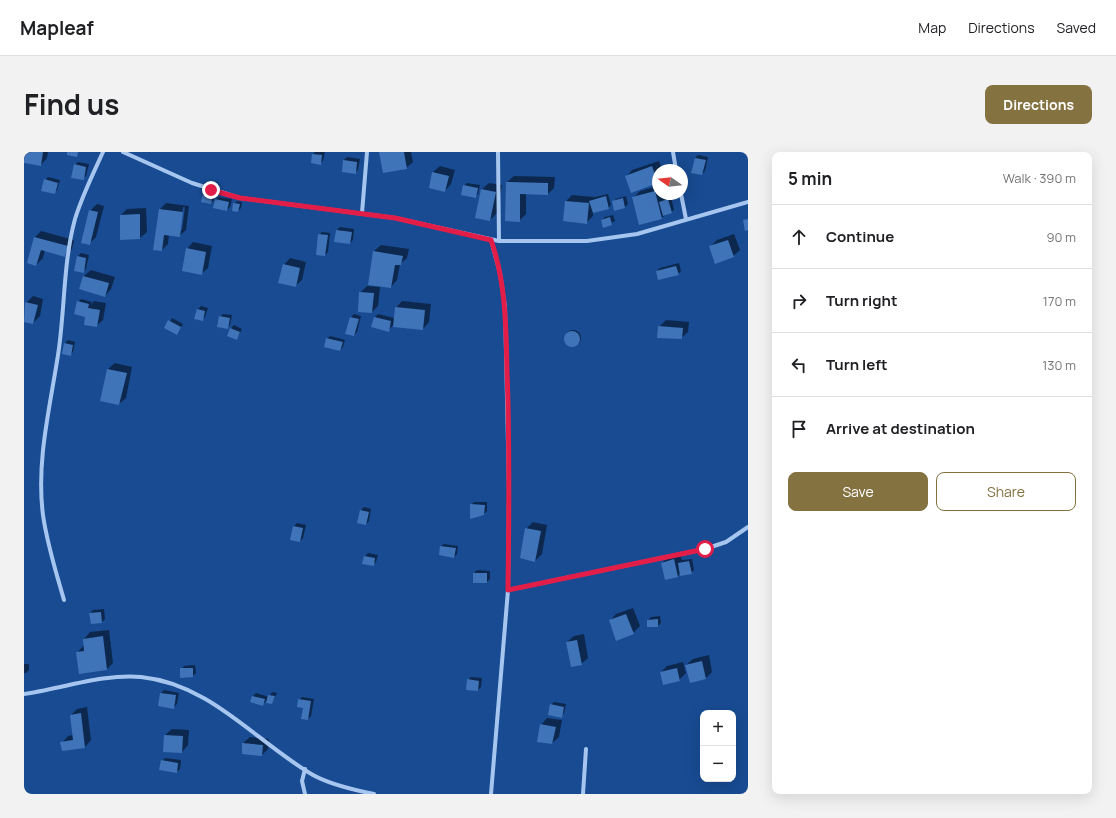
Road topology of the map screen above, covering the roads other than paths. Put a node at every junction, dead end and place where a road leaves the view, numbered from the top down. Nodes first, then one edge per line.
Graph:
1 (103, 152) edge
2 (123, 152) edge
3 (367, 152) edge
4 (498, 152) edge
5 (673, 152) edge
6 (675, 164) edge
7 (683, 200) edge
8 (748, 202) edge
9 (362, 213) junction
10 (686, 219) junction
11 (491, 240) junction
12 (499, 241) junction
13 (748, 527) edge
14 (508, 590) junction
15 (64, 600) dead end
16 (24, 694) edge
17 (586, 749) dead end
18 (305, 769) junction
19 (305, 794) edge
20 (374, 794) edge
21 (491, 794) edge
22 (583, 794) edge

1 - 15 street
2 - 9 street
3 - 9 street
4 - 12 street
5 - 6 street
7 - 10 street
8 - 10 street
9 - 11 street
10 - 12 street
11 - 12 street
11 - 14 street
13 - 14 street
14 - 21 street
16 - 18 street
17 - 22 street
18 - 19 street
18 - 20 street

